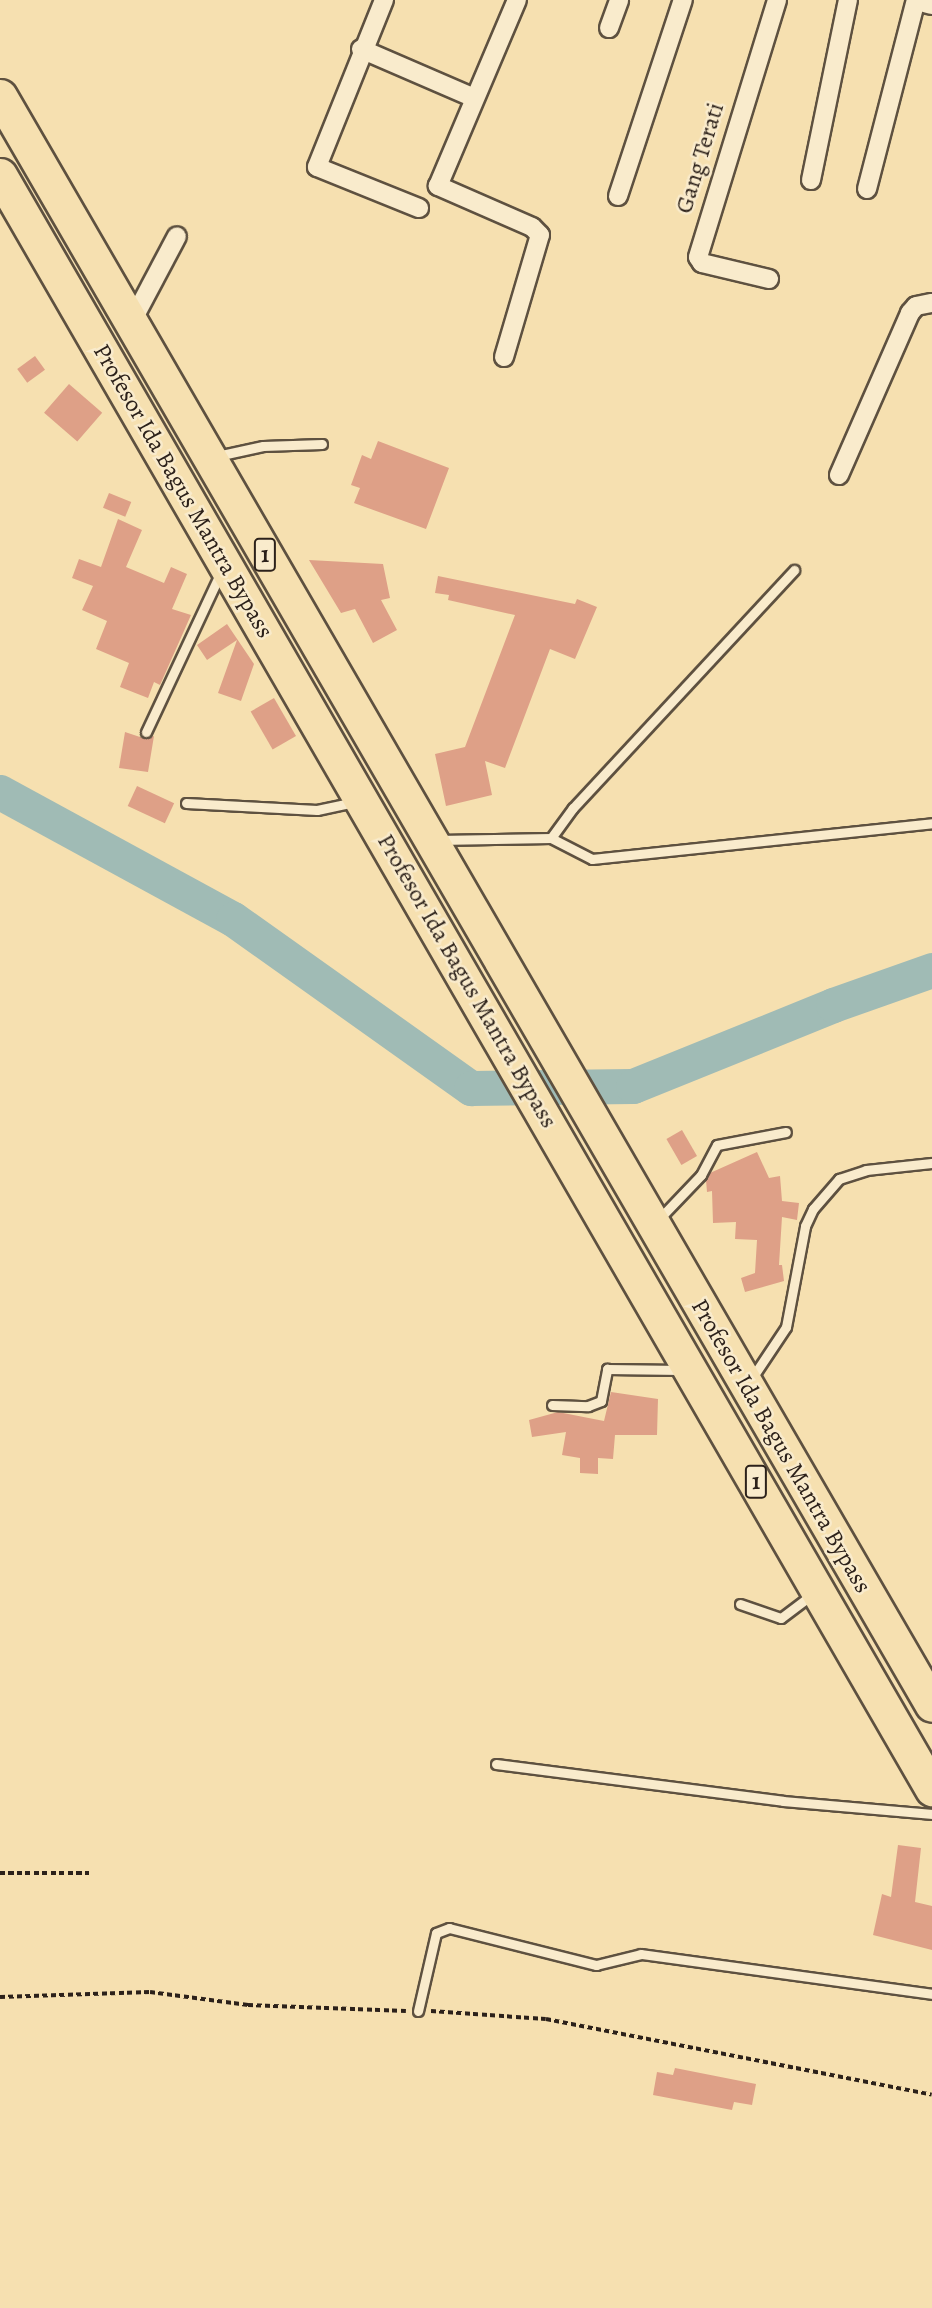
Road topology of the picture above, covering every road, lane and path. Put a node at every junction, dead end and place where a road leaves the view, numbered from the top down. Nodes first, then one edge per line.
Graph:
1 (384, 0) edge
2 (517, 0) edge
3 (619, 0) edge
4 (682, 0) edge
5 (777, 0) edge
6 (848, 0) edge
7 (916, 0) edge
8 (608, 28) dead end
9 (361, 49) junction
10 (0, 96) edge
11 (472, 97) junction
12 (0, 175) edge
13 (811, 180) dead end
14 (867, 189) dead end
15 (618, 196) dead end
16 (419, 208) dead end
17 (177, 236) dead end
18 (769, 279) dead end
19 (932, 303) edge
20 (131, 323) junction
21 (504, 357) dead end
22 (322, 444) dead end
23 (208, 458) junction
24 (839, 475) dead end
25 (225, 563) junction
26 (794, 570) dead end
27 (146, 732) dead end
28 (364, 801) junction
29 (186, 803) dead end
30 (932, 823) edge
31 (551, 838) junction
32 (430, 841) junction
33 (786, 1132) dead end
34 (932, 1163) edge
35 (652, 1226) junction
36 (690, 1369) junction
37 (746, 1388) junction
38 (552, 1405) dead end
39 (818, 1589) junction
40 (740, 1604) dead end
41 (929, 1693) edge
42 (496, 1764) dead end
43 (932, 1789) edge
44 (932, 1814) edge
45 (89, 1872) dead end
46 (0, 1874) edge
47 (932, 1994) edge
48 (0, 1997) edge
49 (418, 2011) junction
50 (932, 2095) edge

1 - 9 street
2 - 11 street
3 - 8 street
4 - 15 street
5 - 18 street, Gang Terati
6 - 13 street
7 - 14 street
9 - 11 street
9 - 16 street
10 - 20 highway, Profesor Ida Bagus Mantra Bypass / 1
11 - 21 street
12 - 25 highway, Profesor Ida Bagus Mantra Bypass / 1
17 - 20 street
19 - 24 street
20 - 23 highway, Profesor Ida Bagus Mantra Bypass / 1
22 - 23 lane
23 - 32 highway, Profesor Ida Bagus Mantra Bypass / 1
25 - 27 lane
25 - 28 highway, Profesor Ida Bagus Mantra Bypass / 1
26 - 31 lane
28 - 29 lane
28 - 36 highway, Profesor Ida Bagus Mantra Bypass / 1
30 - 31 lane
31 - 32 lane
32 - 35 highway, Profesor Ida Bagus Mantra Bypass / 1
33 - 35 lane
34 - 37 lane
35 - 37 highway, Profesor Ida Bagus Mantra Bypass / 1
36 - 38 lane
36 - 39 highway, Profesor Ida Bagus Mantra Bypass / 1
37 - 41 highway, Profesor Ida Bagus Mantra Bypass / 1
39 - 40 lane
39 - 43 highway, Profesor Ida Bagus Mantra Bypass / 1
42 - 44 lane
45 - 46 path
47 - 49 lane
48 - 49 path
49 - 50 path

